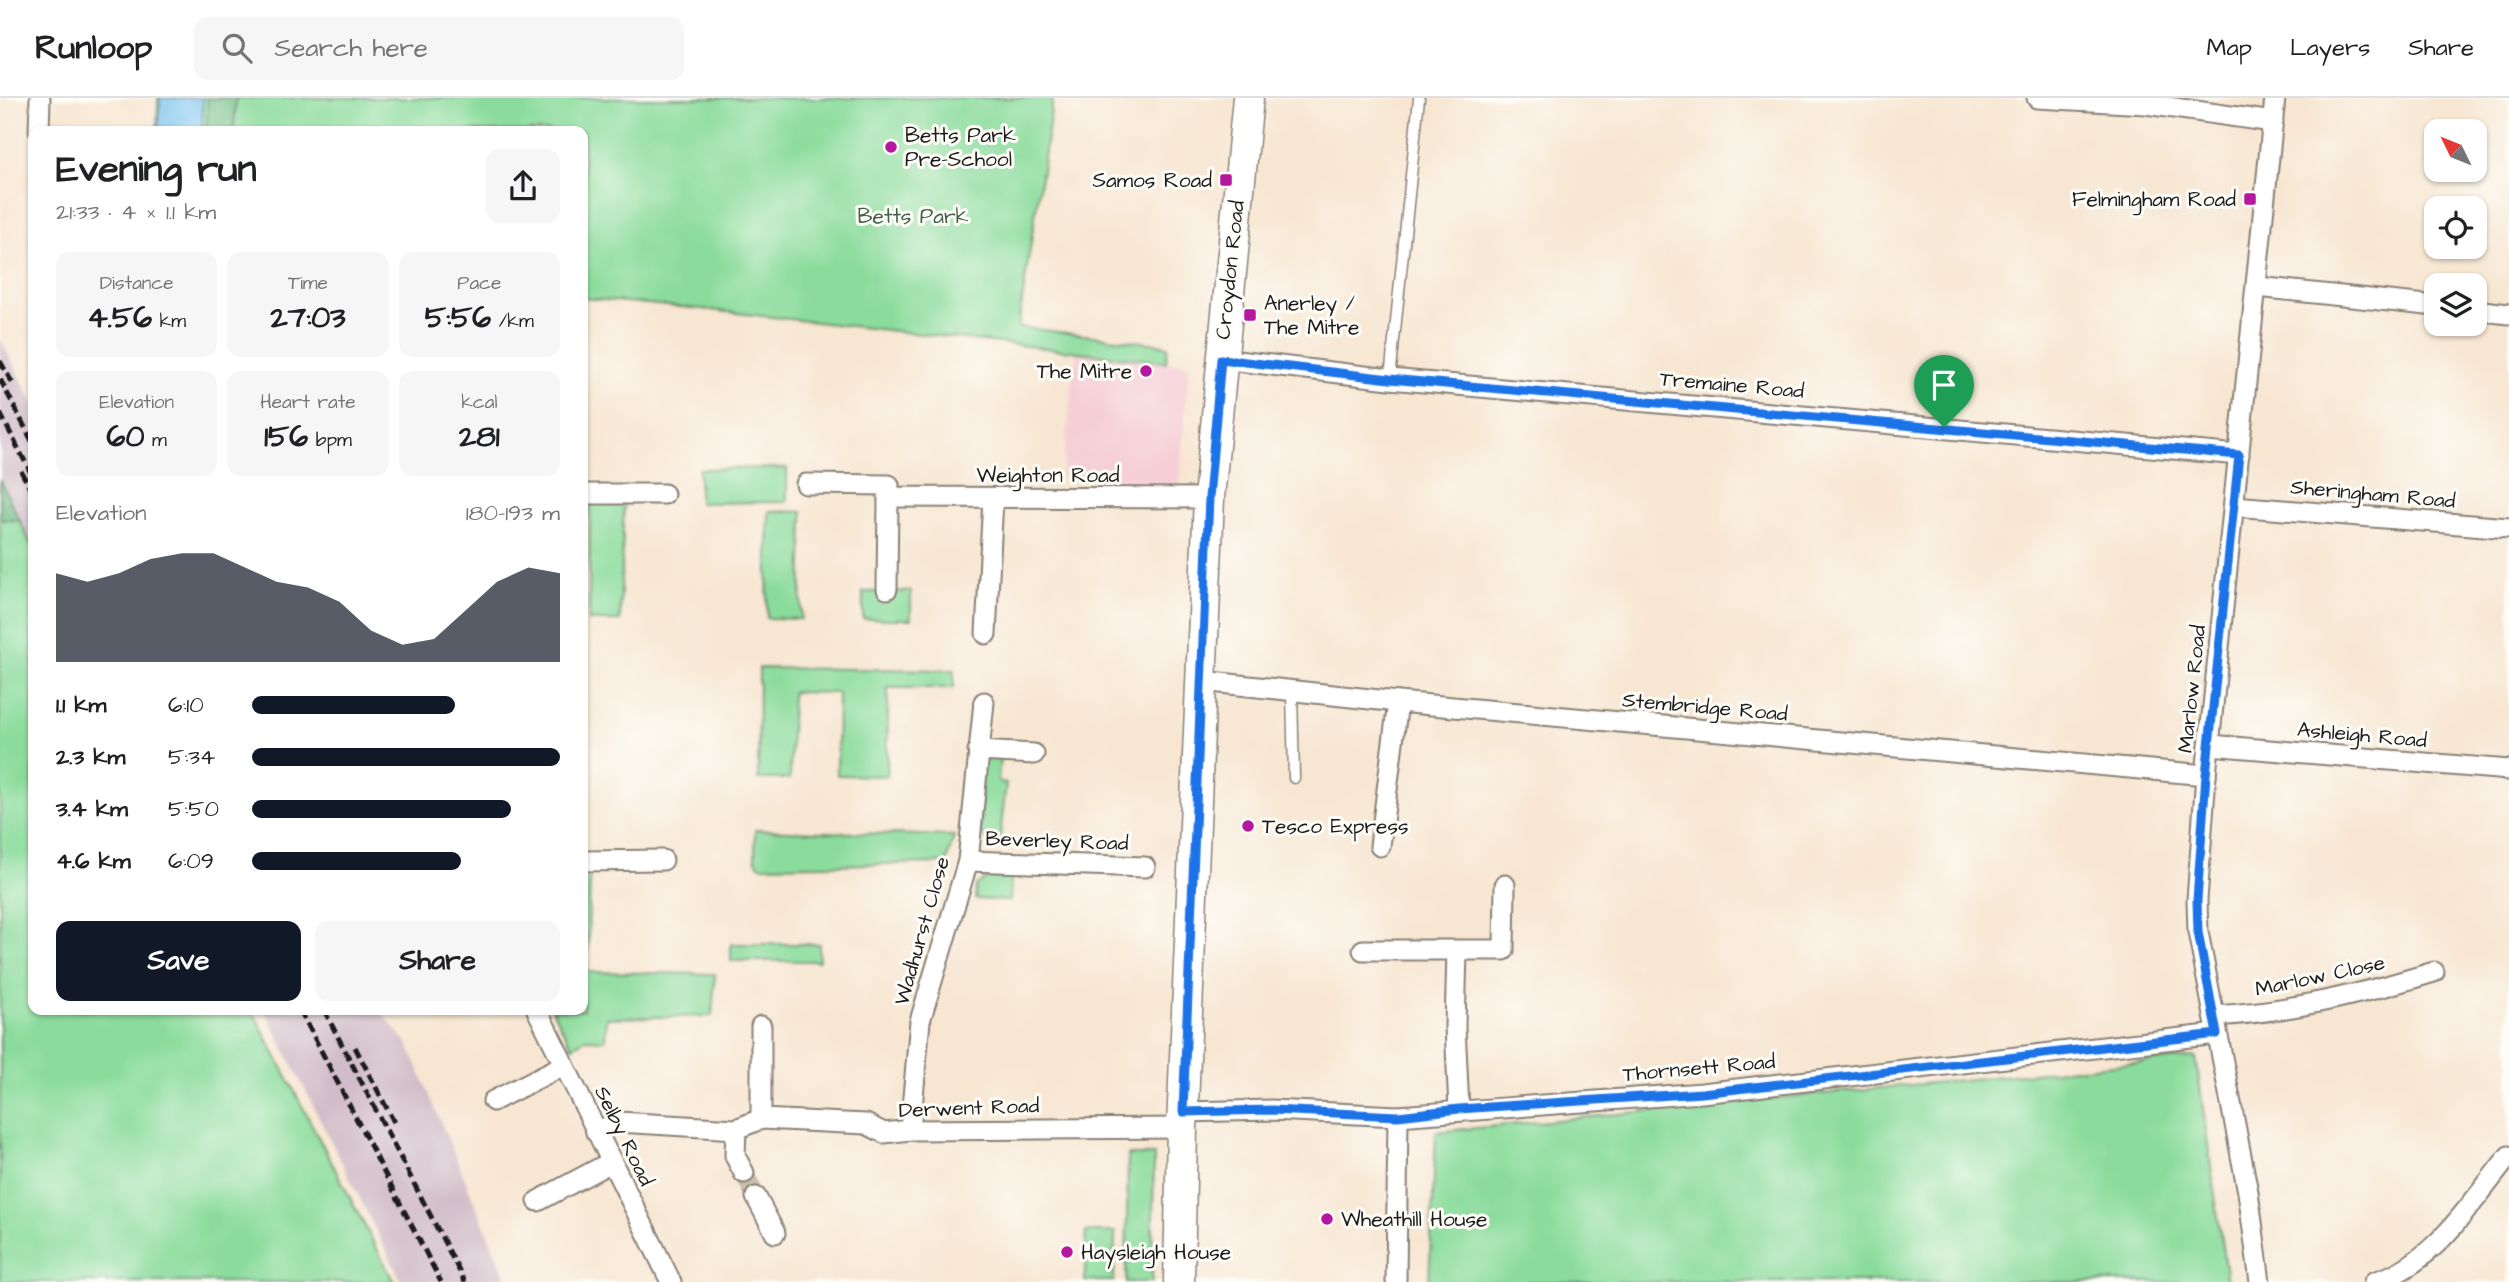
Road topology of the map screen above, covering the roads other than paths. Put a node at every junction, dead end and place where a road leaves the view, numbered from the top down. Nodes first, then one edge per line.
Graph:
1 (40, 98) edge
2 (1248, 98) edge
3 (1419, 98) edge
4 (2037, 98) edge
5 (2275, 98) edge
6 (2146, 101) edge
7 (2273, 122) junction
8 (39, 126) edge
9 (2257, 286) junction
10 (2424, 305) edge
11 (2487, 311) edge
12 (2509, 314) edge
13 (1221, 359) junction
14 (1390, 379) junction
15 (2239, 455) junction
16 (806, 484) dead end
17 (588, 494) edge
18 (664, 494) dead end
19 (888, 497) junction
20 (993, 498) junction
21 (1209, 498) junction
22 (2234, 506) junction
23 (2509, 528) edge
24 (887, 589) dead end
25 (986, 634) dead end
26 (1202, 681) junction
27 (1293, 691) junction
28 (984, 702) dead end
29 (1398, 702) junction
30 (2210, 745) junction
31 (978, 751) junction
32 (1034, 754) dead end
33 (2509, 770) edge
34 (2206, 775) junction
35 (1294, 778) dead end
36 (1380, 846) dead end
37 (663, 860) dead end
38 (968, 860) junction
39 (588, 861) edge
40 (1145, 867) dead end
41 (1505, 885) dead end
42 (1363, 950) dead end
43 (1457, 951) junction
44 (2434, 972) dead end
45 (539, 1015) edge
46 (2216, 1025) junction
47 (761, 1026) dead end
48 (564, 1065) junction
49 (492, 1101) dead end
50 (1459, 1109) junction
51 (1398, 1116) junction
52 (761, 1119) junction
53 (1183, 1120) junction
54 (736, 1129) junction
55 (910, 1130) junction
56 (596, 1132) junction
57 (2509, 1156) edge
58 (611, 1162) junction
59 (744, 1173) tunnel mouth
60 (756, 1197) tunnel mouth
61 (538, 1201) dead end
62 (775, 1233) dead end
63 (671, 1282) edge
64 (1178, 1282) edge
65 (1396, 1282) edge
66 (2260, 1282) edge
67 (2374, 1282) edge

1 - 8 street
2 - 13 main road, Croydon Road
3 - 14 lane
4 - 6 street
5 - 7 street, Marlow Road
6 - 7 street
7 - 9 street, Marlow Road
9 - 10 street
9 - 15 street, Marlow Road
11 - 12 street
13 - 14 street, Tremaine Road
13 - 21 main road, Croydon Road
14 - 15 street, Tremaine Road
15 - 22 street, Marlow Road
16 - 19 street, Weighton Road
17 - 18 street
19 - 20 street, Weighton Road
19 - 24 street
20 - 21 street, Weighton Road
20 - 25 street
21 - 26 main road, Croydon Road
22 - 23 street, Sheringham Road
22 - 30 street, Marlow Road
26 - 27 street, Stembridge Road
26 - 53 main road, Croydon Road
27 - 29 street, Stembridge Road
27 - 35 lane
28 - 31 street, Wadhurst Close
29 - 34 street, Stembridge Road
29 - 36 street
30 - 33 street, Ashleigh Road
30 - 34 street, Marlow Road
31 - 32 street
31 - 38 street, Wadhurst Close
34 - 46 street, Marlow Road
37 - 39 street
38 - 40 street, Beverley Road
38 - 55 street, Wadhurst Close
41 - 43 street
42 - 43 street
43 - 50 street
44 - 46 street, Marlow Close
45 - 48 street, Selby Road
46 - 50 street, Thornsett Road
46 - 66 street, Marlow Road
47 - 52 street
48 - 49 street
48 - 56 street, Selby Road
50 - 51 street, Thornsett Road
51 - 53 street, Thornsett Road
51 - 65 street
52 - 54 street, Derwent Road
52 - 55 street, Derwent Road
53 - 55 street, Derwent Road
53 - 64 main road, Croydon Road
54 - 56 street, Derwent Road
54 - 59 street
56 - 58 street, Selby Road
57 - 67 street
58 - 61 street
58 - 63 street, Selby Road
60 - 62 street

